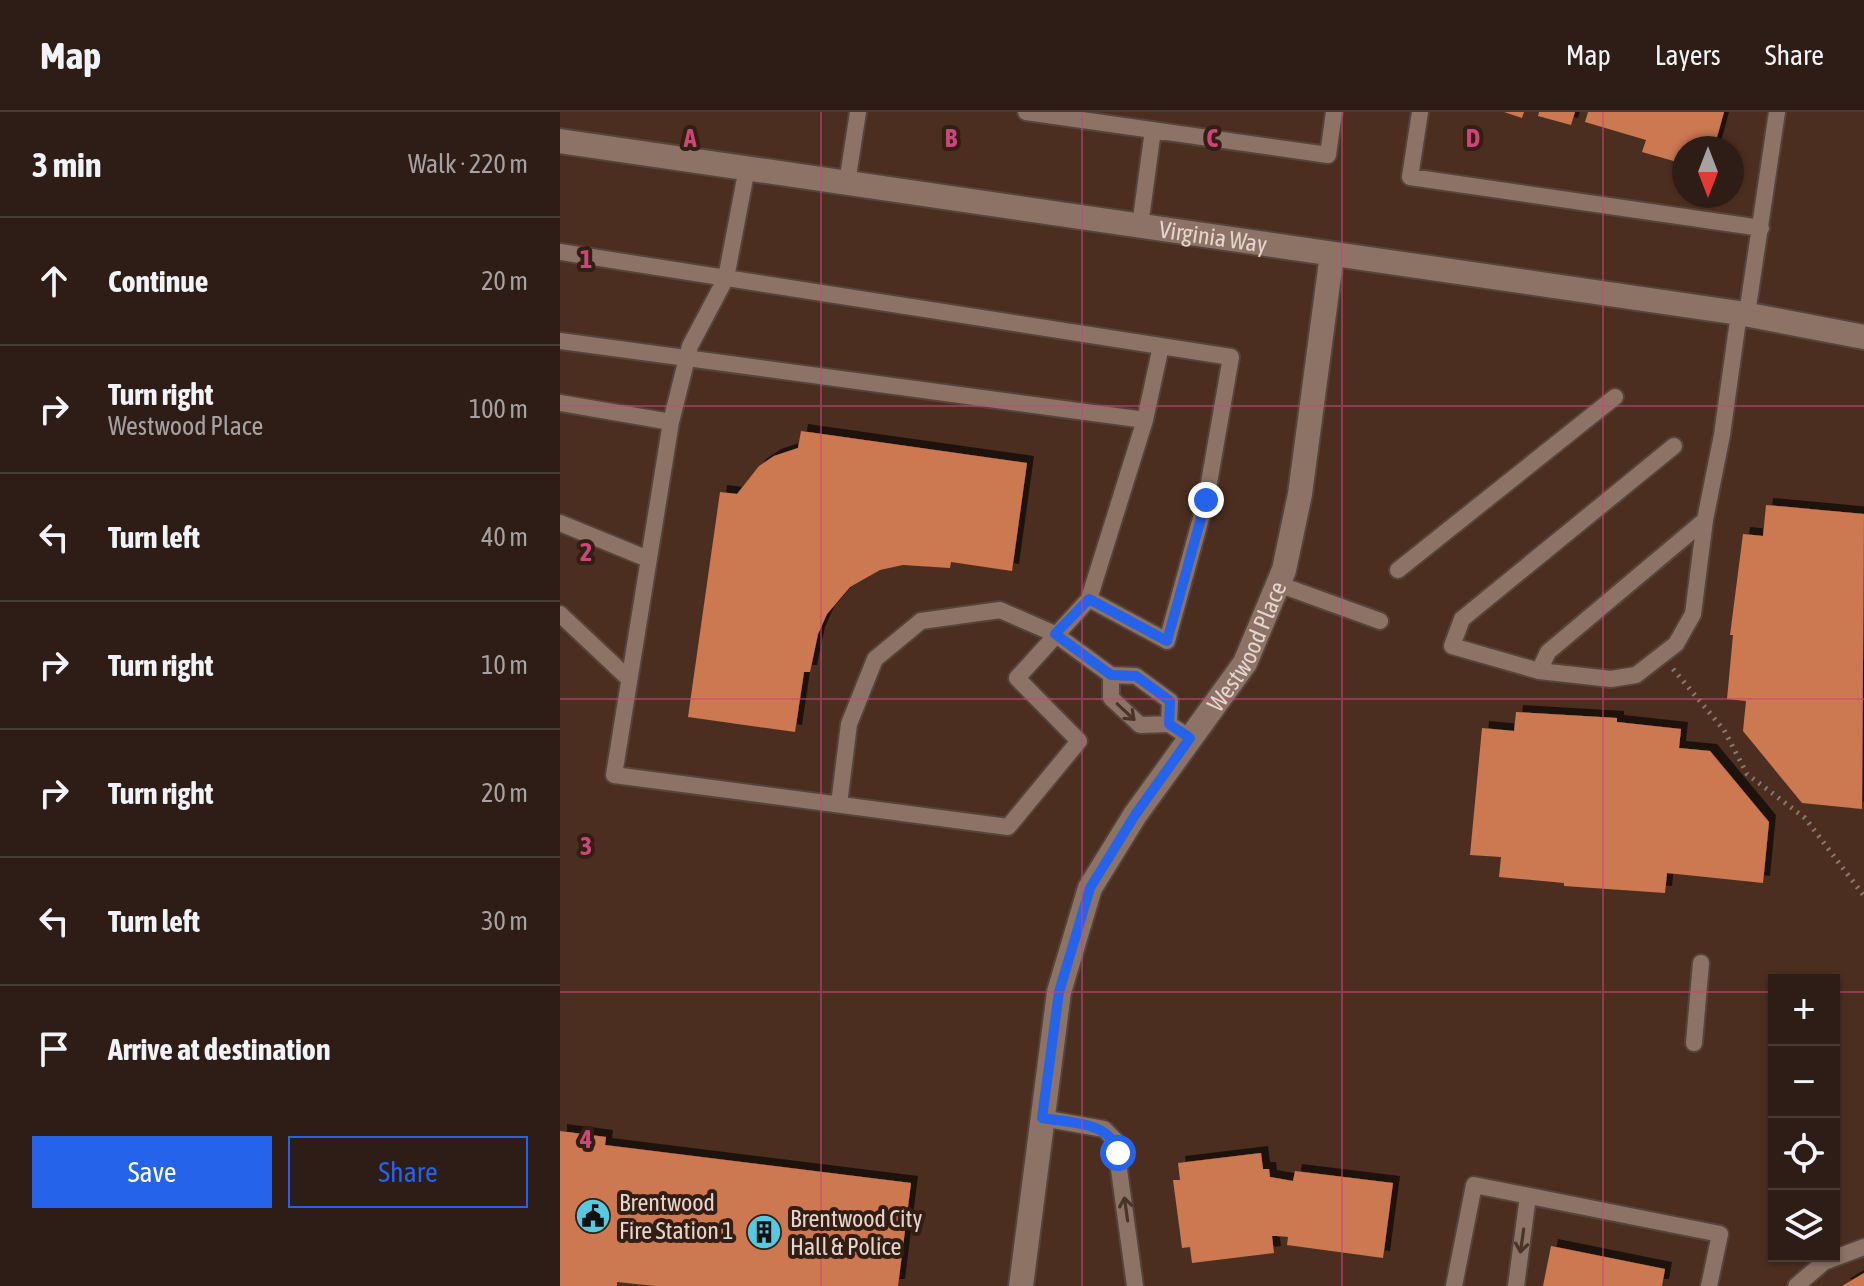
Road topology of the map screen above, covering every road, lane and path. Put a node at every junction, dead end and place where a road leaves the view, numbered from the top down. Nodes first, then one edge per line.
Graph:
1 (858, 112) edge
2 (1026, 112) edge
3 (1334, 112) edge
4 (1420, 112) edge
5 (1777, 112) edge
6 (1153, 130) junction
7 (560, 141) edge
8 (747, 168) junction
9 (847, 183) junction
10 (1140, 226) junction
11 (1761, 228) junction
12 (560, 252) edge
13 (1332, 254) junction
14 (726, 278) junction
15 (1743, 313) junction
16 (1864, 337) edge
17 (560, 341) edge
18 (1161, 346) junction
19 (686, 360) junction
20 (1615, 397) dead end
21 (560, 403) edge
22 (1145, 420) junction
23 (671, 422) junction
24 (1674, 446) dead end
25 (1705, 520) junction
26 (560, 523) edge
27 (648, 559) junction
28 (1398, 570) dead end
29 (1278, 584) junction
30 (1089, 599) junction
31 (560, 614) edge
32 (1380, 621) dead end
33 (1055, 634) junction
34 (1662, 656) junction
35 (1539, 671) junction
36 (1111, 675) junction
37 (629, 679) junction
38 (1169, 724) junction
39 (1190, 738) junction
40 (839, 804) junction
41 (1864, 896) edge
42 (1701, 963) dead end
43 (1694, 1043) dead end
44 (1042, 1118) junction
45 (1528, 1196) junction
46 (1864, 1247) edge
47 (1021, 1286) edge
48 (1135, 1286) edge
49 (1454, 1286) edge
50 (1516, 1286) edge
51 (1709, 1286) edge
52 (1796, 1286) edge

1 - 9 lane
2 - 6 lane
3 - 6 lane
4 - 11 lane
5 - 11 lane
6 - 10 lane
7 - 8 street, Virginia Way
8 - 9 street, Virginia Way
8 - 14 lane
9 - 10 street, Virginia Way
10 - 13 street, Virginia Way
11 - 15 lane
12 - 14 lane
13 - 15 street, Virginia Way
13 - 29 street, Westwood Place
14 - 18 lane
14 - 19 lane
15 - 16 street, Virginia Way
15 - 25 lane
17 - 19 lane
18 - 22 lane
18 - 30 lane
19 - 22 lane
19 - 23 lane
20 - 28 lane
21 - 23 lane
22 - 30 lane
23 - 27 lane
24 - 35 lane
25 - 34 lane
25 - 35 lane
26 - 27 lane
27 - 37 lane
29 - 32 lane
29 - 39 street, Westwood Place
30 - 33 lane
31 - 37 lane
33 - 36 lane
33 - 40 lane
33 - 40 lane
34 - 35 lane
34 - 41 path
36 - 38 lane
36 -> 38 lane
37 - 40 lane
38 - 39 lane
39 - 44 street, Westwood Place
42 - 43 lane
44 - 47 street, Westwood Place
48 -> 44 lane
45 - 49 lane
45 -> 50 lane
45 - 51 lane
46 - 52 lane

